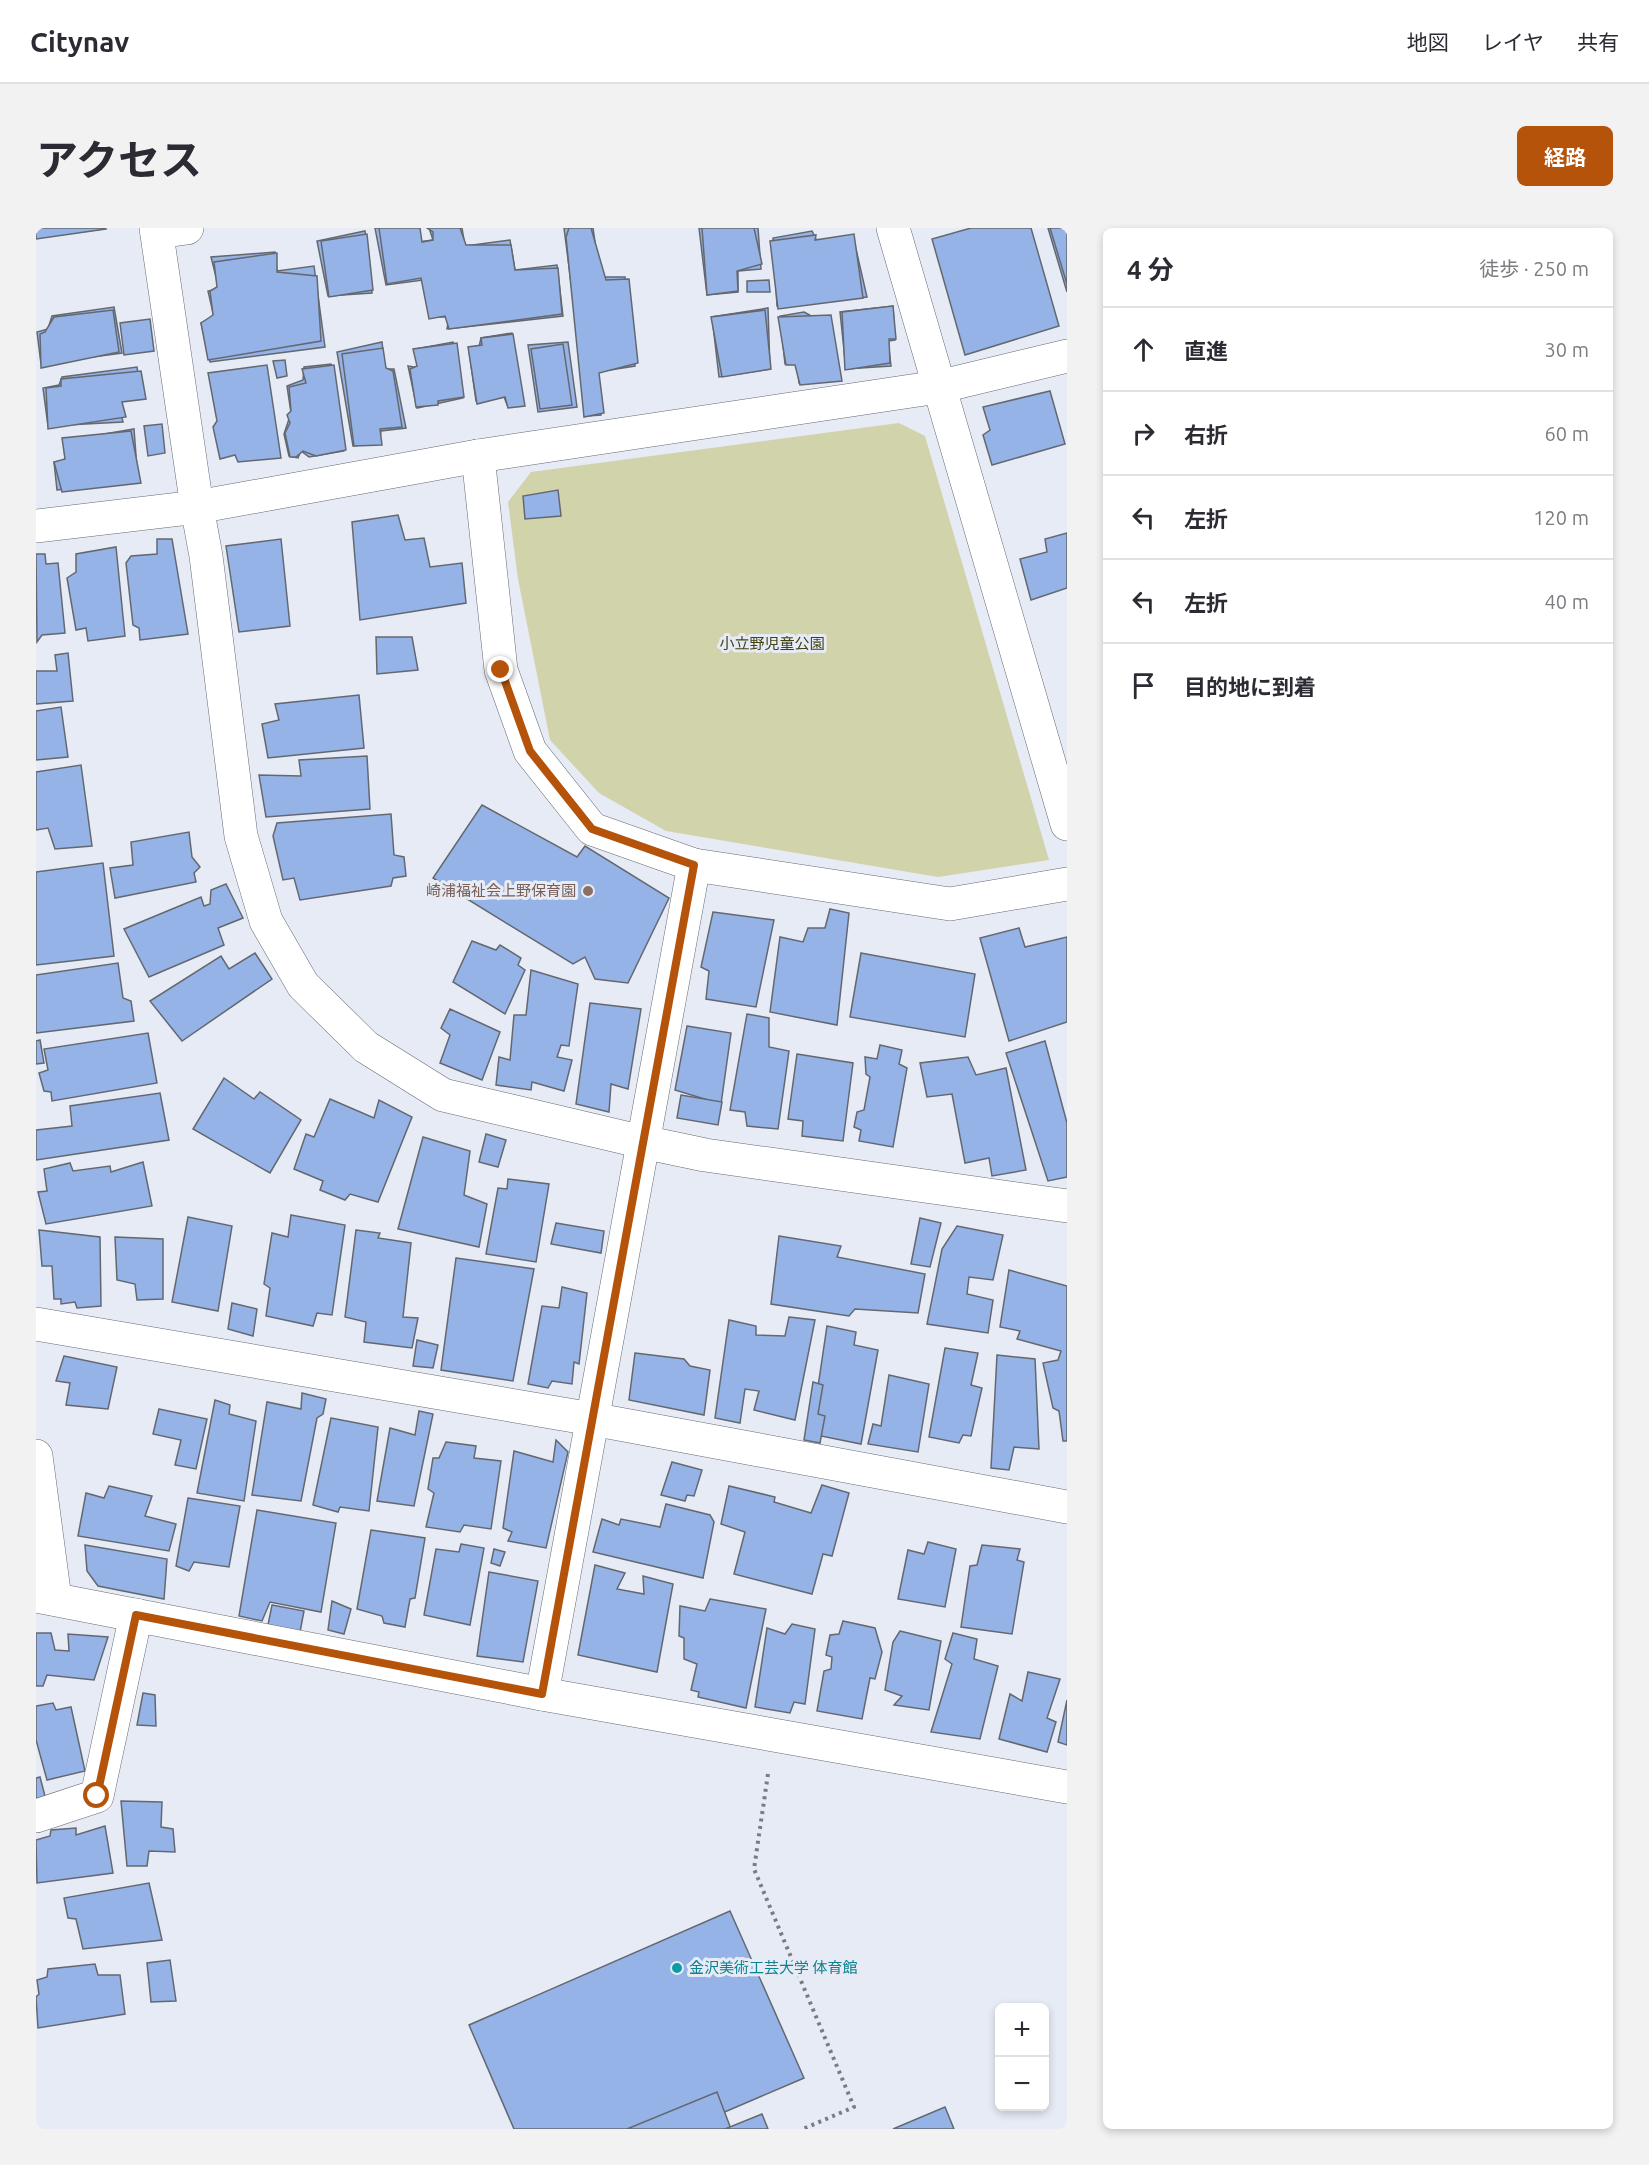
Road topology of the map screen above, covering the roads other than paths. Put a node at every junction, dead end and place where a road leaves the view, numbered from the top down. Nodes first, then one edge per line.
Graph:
1 (892, 228) edge
2 (167, 229) edge
3 (1067, 356) edge
4 (938, 387) junction
5 (478, 456) junction
6 (197, 507) junction
7 (36, 526) edge
8 (1067, 824) edge
9 (694, 865) junction
10 (1067, 884) edge
11 (643, 1142) junction
12 (1067, 1206) edge
13 (36, 1324) edge
14 (592, 1419) junction
15 (36, 1456) edge
16 (1067, 1507) edge
17 (45, 1597) edge
18 (136, 1615) junction
19 (542, 1694) junction
20 (1067, 1787) edge
21 (36, 1816) edge

1 - 4 street
2 - 6 street
3 - 4 street
4 - 5 street
4 - 8 street
5 - 6 street
5 - 9 street
6 - 7 street
6 - 11 street
9 - 10 street
9 - 11 street
11 - 12 street
11 - 14 street
13 - 14 street
14 - 16 street
14 - 19 street
15 - 17 street
17 - 18 street
18 - 19 street
18 - 21 street
19 - 20 street

